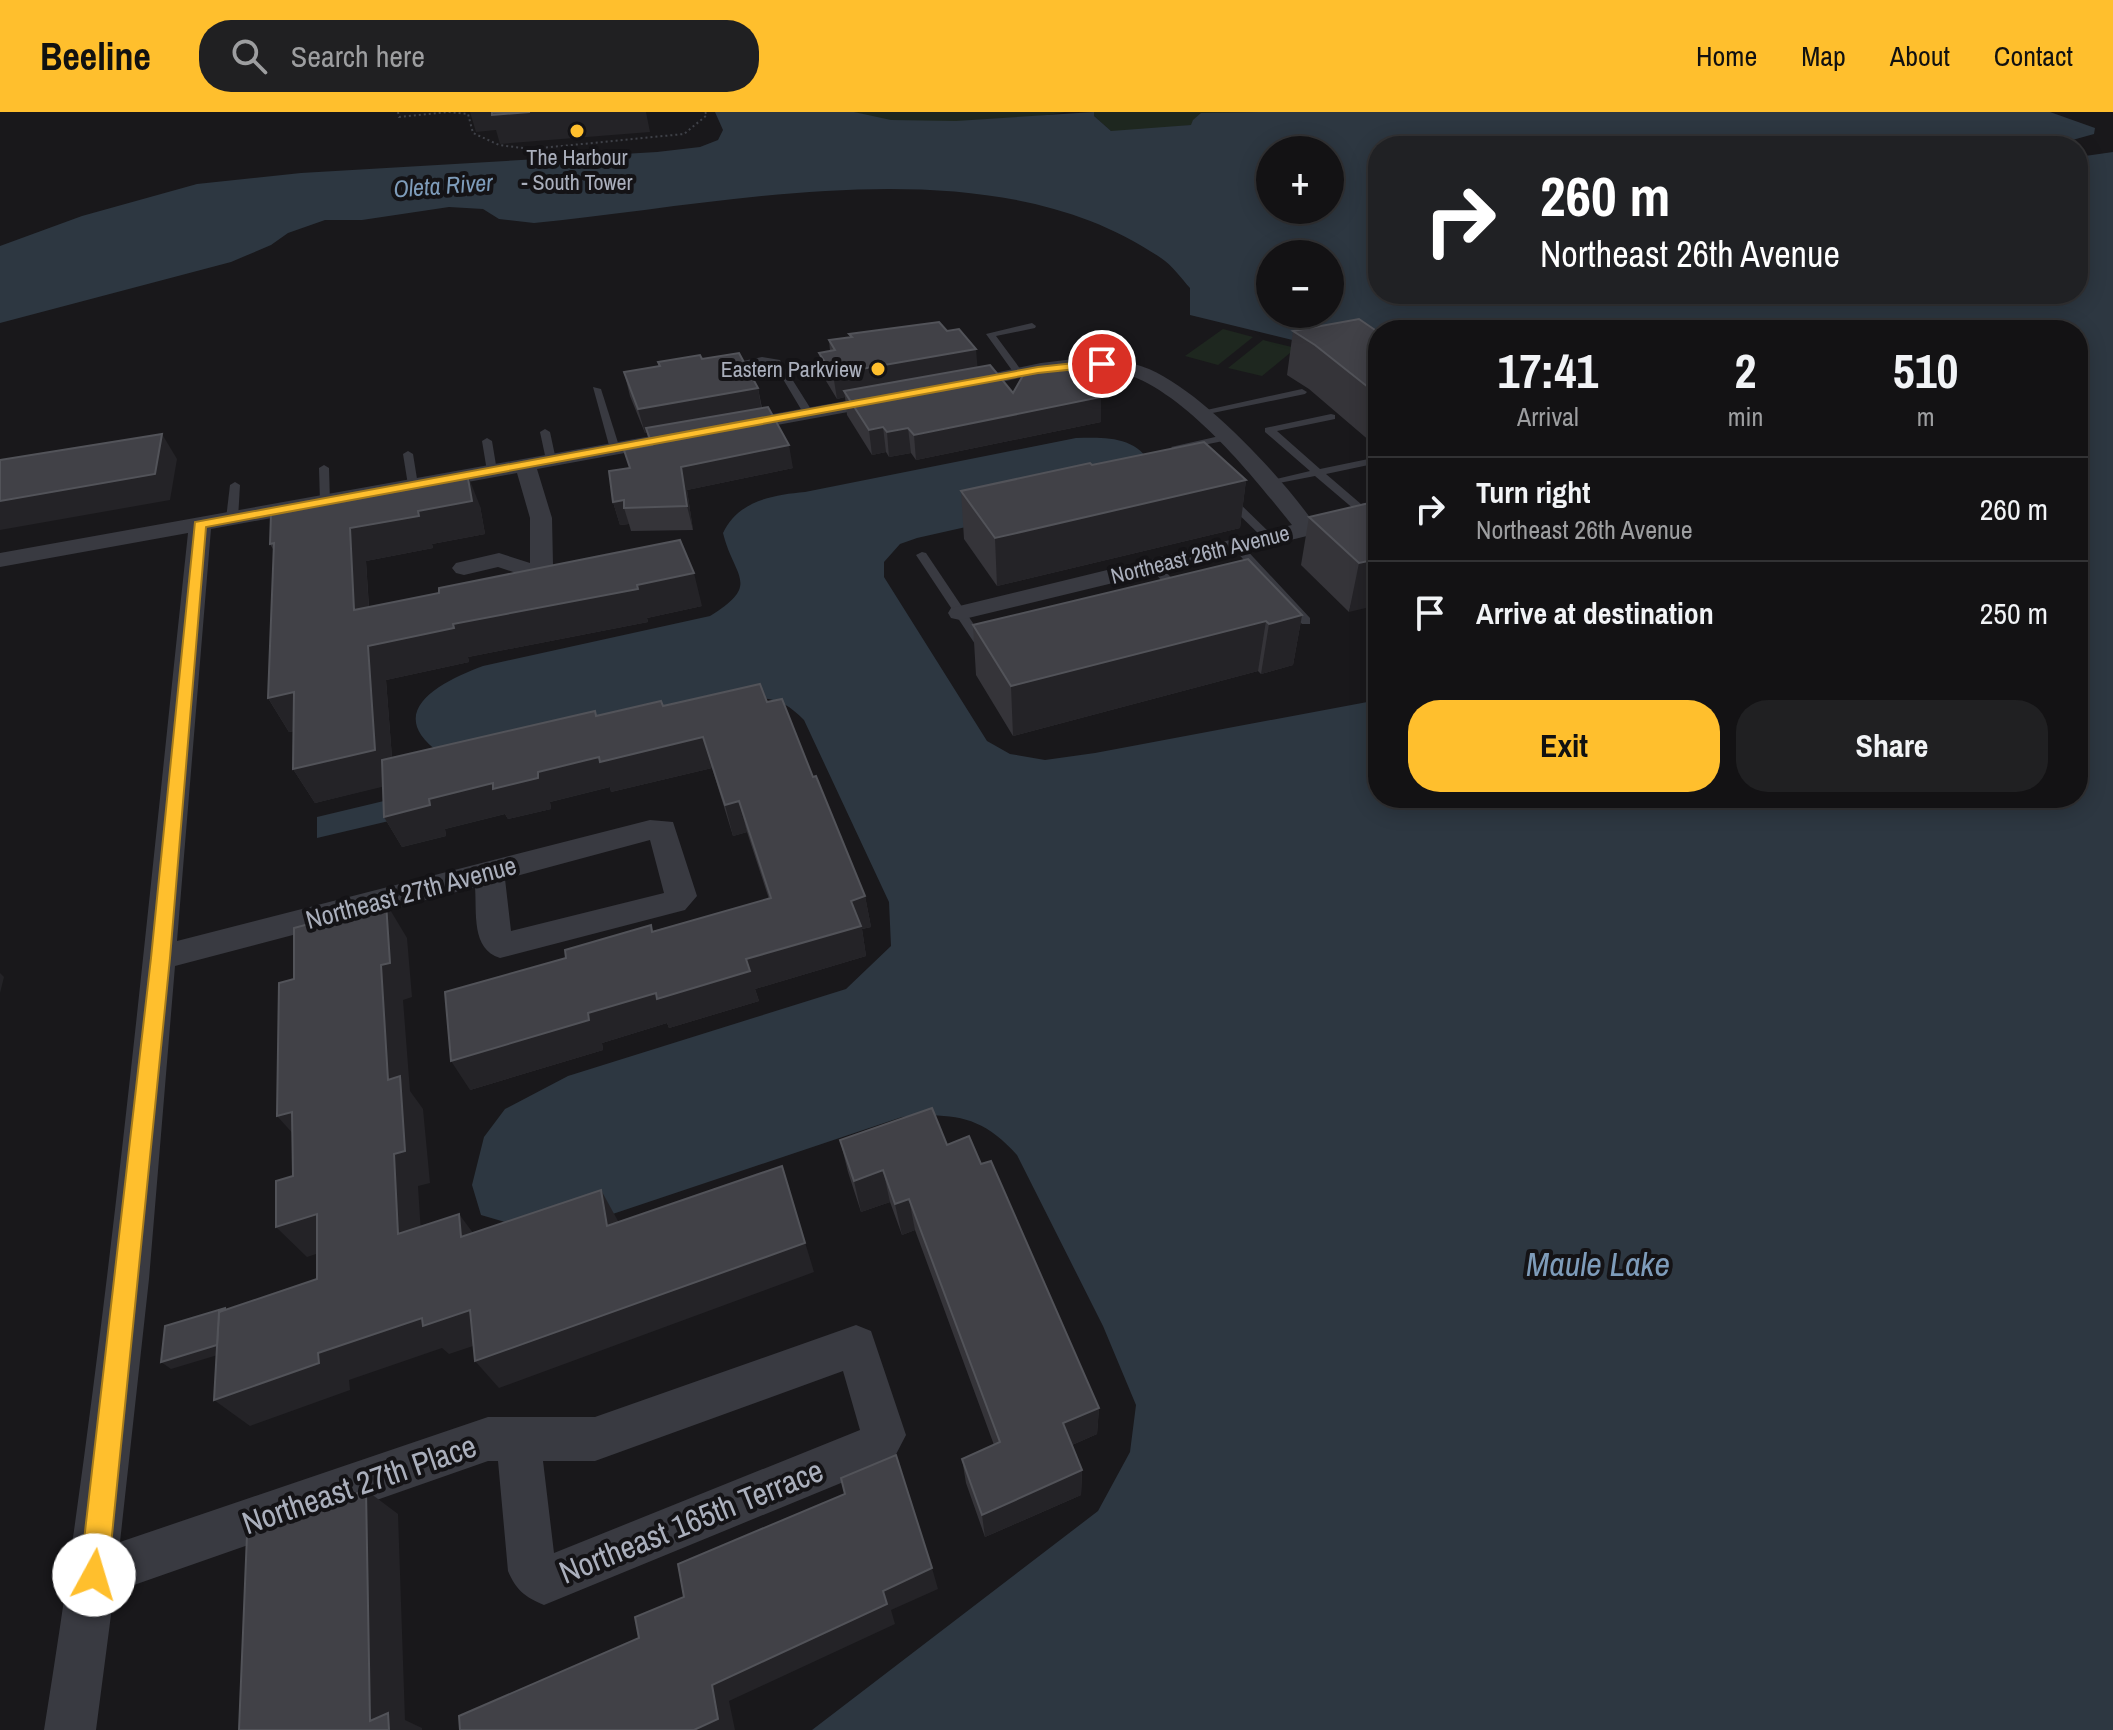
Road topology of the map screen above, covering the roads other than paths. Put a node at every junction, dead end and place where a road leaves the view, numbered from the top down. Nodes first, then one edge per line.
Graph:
1 (1032, 326) dead end
2 (714, 368) edge
3 (1019, 374) junction
4 (596, 389) dead end
5 (944, 389) edge
6 (1302, 392) dead end
7 (914, 395) edge
8 (1198, 413) junction
9 (809, 414) junction
10 (1331, 417) dead end
11 (545, 432) dead end
12 (1224, 438) junction
13 (487, 441) dead end
14 (615, 449) junction
15 (408, 454) dead end
16 (551, 460) junction
17 (1368, 462) edge
18 (525, 465) junction
19 (1197, 467) edge
20 (324, 468) dead end
21 (492, 471) junction
22 (1317, 471) junction
23 (1269, 482) junction
24 (235, 485) dead end
25 (413, 485) junction
26 (1217, 487) edge
27 (325, 502) junction
28 (1368, 506) edge
29 (216, 522) junction
30 (1269, 538) junction
31 (1237, 546) junction
32 (922, 555) dead end
33 (0, 560) edge
34 (1155, 566) junction
35 (464, 568) dead end
36 (587, 568) edge
37 (540, 574) junction
38 (1174, 609) edge
39 (960, 613) junction
40 (1306, 621) dead end
41 (1005, 652) edge
42 (489, 872) junction
43 (160, 958) junction
44 (856, 1346) joint
45 (518, 1439) junction
46 (94, 1575) junction
47 (70, 1730) edge

1 - 3 lane
2 - 9 lane
3 - 5 street, Northeast 26th Avenue
3 - 8 street, Northeast 26th Avenue
4 - 14 lane
6 - 8 lane
7 - 9 street
8 - 12 street, Northeast 26th Avenue
9 - 14 street
10 - 22 lane
11 - 16 lane
12 - 19 lane
12 - 23 street, Northeast 26th Avenue
13 - 21 lane
14 - 16 street
15 - 25 lane
16 - 18 street
17 - 22 lane
18 - 21 street
18 - 37 street
20 - 27 lane
21 - 25 street
22 - 23 lane
22 - 28 lane
23 - 30 street, Northeast 26th Avenue
24 - 29 lane
25 - 27 street
26 - 30 lane
27 - 29 street
29 - 33 street
29 - 43 street
30 - 31 street, Northeast 26th Avenue
31 - 34 street, Northeast 26th Avenue
31 - 40 lane
32 - 39 lane
34 - 38 lane
34 - 39 street, Northeast 26th Avenue
35 - 37 street
36 - 37 street
39 - 41 lane
42 - 42 street, Northeast 27th Avenue
42 - 43 street, Northeast 27th Avenue
43 - 46 street
44 - 45 street, Northeast 27th Place
44 - 45 street, Northeast 165th Terrace
45 - 46 street, Northeast 27th Place
46 - 47 street

